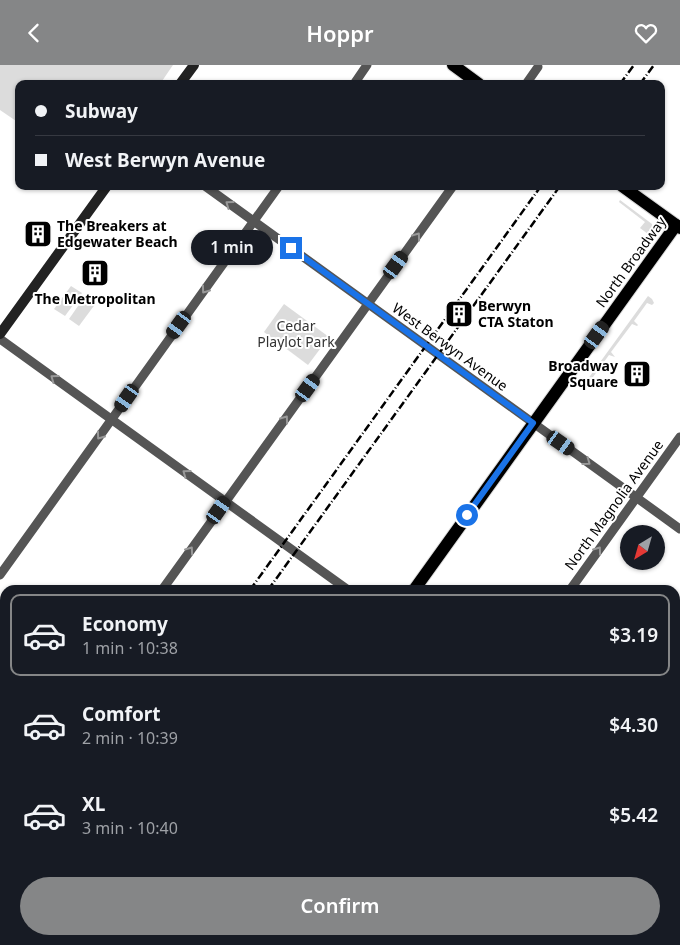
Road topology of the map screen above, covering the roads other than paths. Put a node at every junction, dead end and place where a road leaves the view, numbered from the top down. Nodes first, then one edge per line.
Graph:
1 (194, 65) edge
2 (367, 65) edge
3 (453, 65) edge
4 (538, 67) dead end
5 (183, 80) edge
6 (357, 80) edge
7 (474, 80) edge
8 (529, 80) edge
9 (104, 190) edge
10 (210, 190) edge
11 (277, 190) edge
12 (450, 190) edge
13 (628, 190) edge
14 (254, 222) junction
15 (679, 225) edge
16 (368, 304) junction
17 (0, 333) edge
18 (0, 339) edge
19 (112, 419) junction
20 (533, 423) junction
21 (680, 437) edge
22 (636, 498) junction
23 (225, 502) junction
24 (680, 529) edge
25 (0, 575) edge
26 (166, 585) edge
27 (341, 585) edge
28 (418, 585) edge
29 (574, 585) edge

1 - 5 main road
2 - 6 street
3 - 7 main road
4 - 8 street
9 - 17 main road
14 -> 10 street, West Berwyn Avenue
11 - 14 street
16 -> 12 street
13 - 15 main road
14 - 16 street, West Berwyn Avenue
14 -> 19 street
15 - 20 main road, North Broadway
16 - 20 street, West Berwyn Avenue
23 -> 16 street
19 -> 18 street
23 -> 19 street
19 -> 25 street
20 -> 22 street, West Berwyn Avenue
20 - 28 main road, North Broadway
21 - 22 street, North Magnolia Avenue
22 - 24 street, West Berwyn Avenue
29 -> 22 street, North Magnolia Avenue
26 -> 23 street
23 - 27 street

